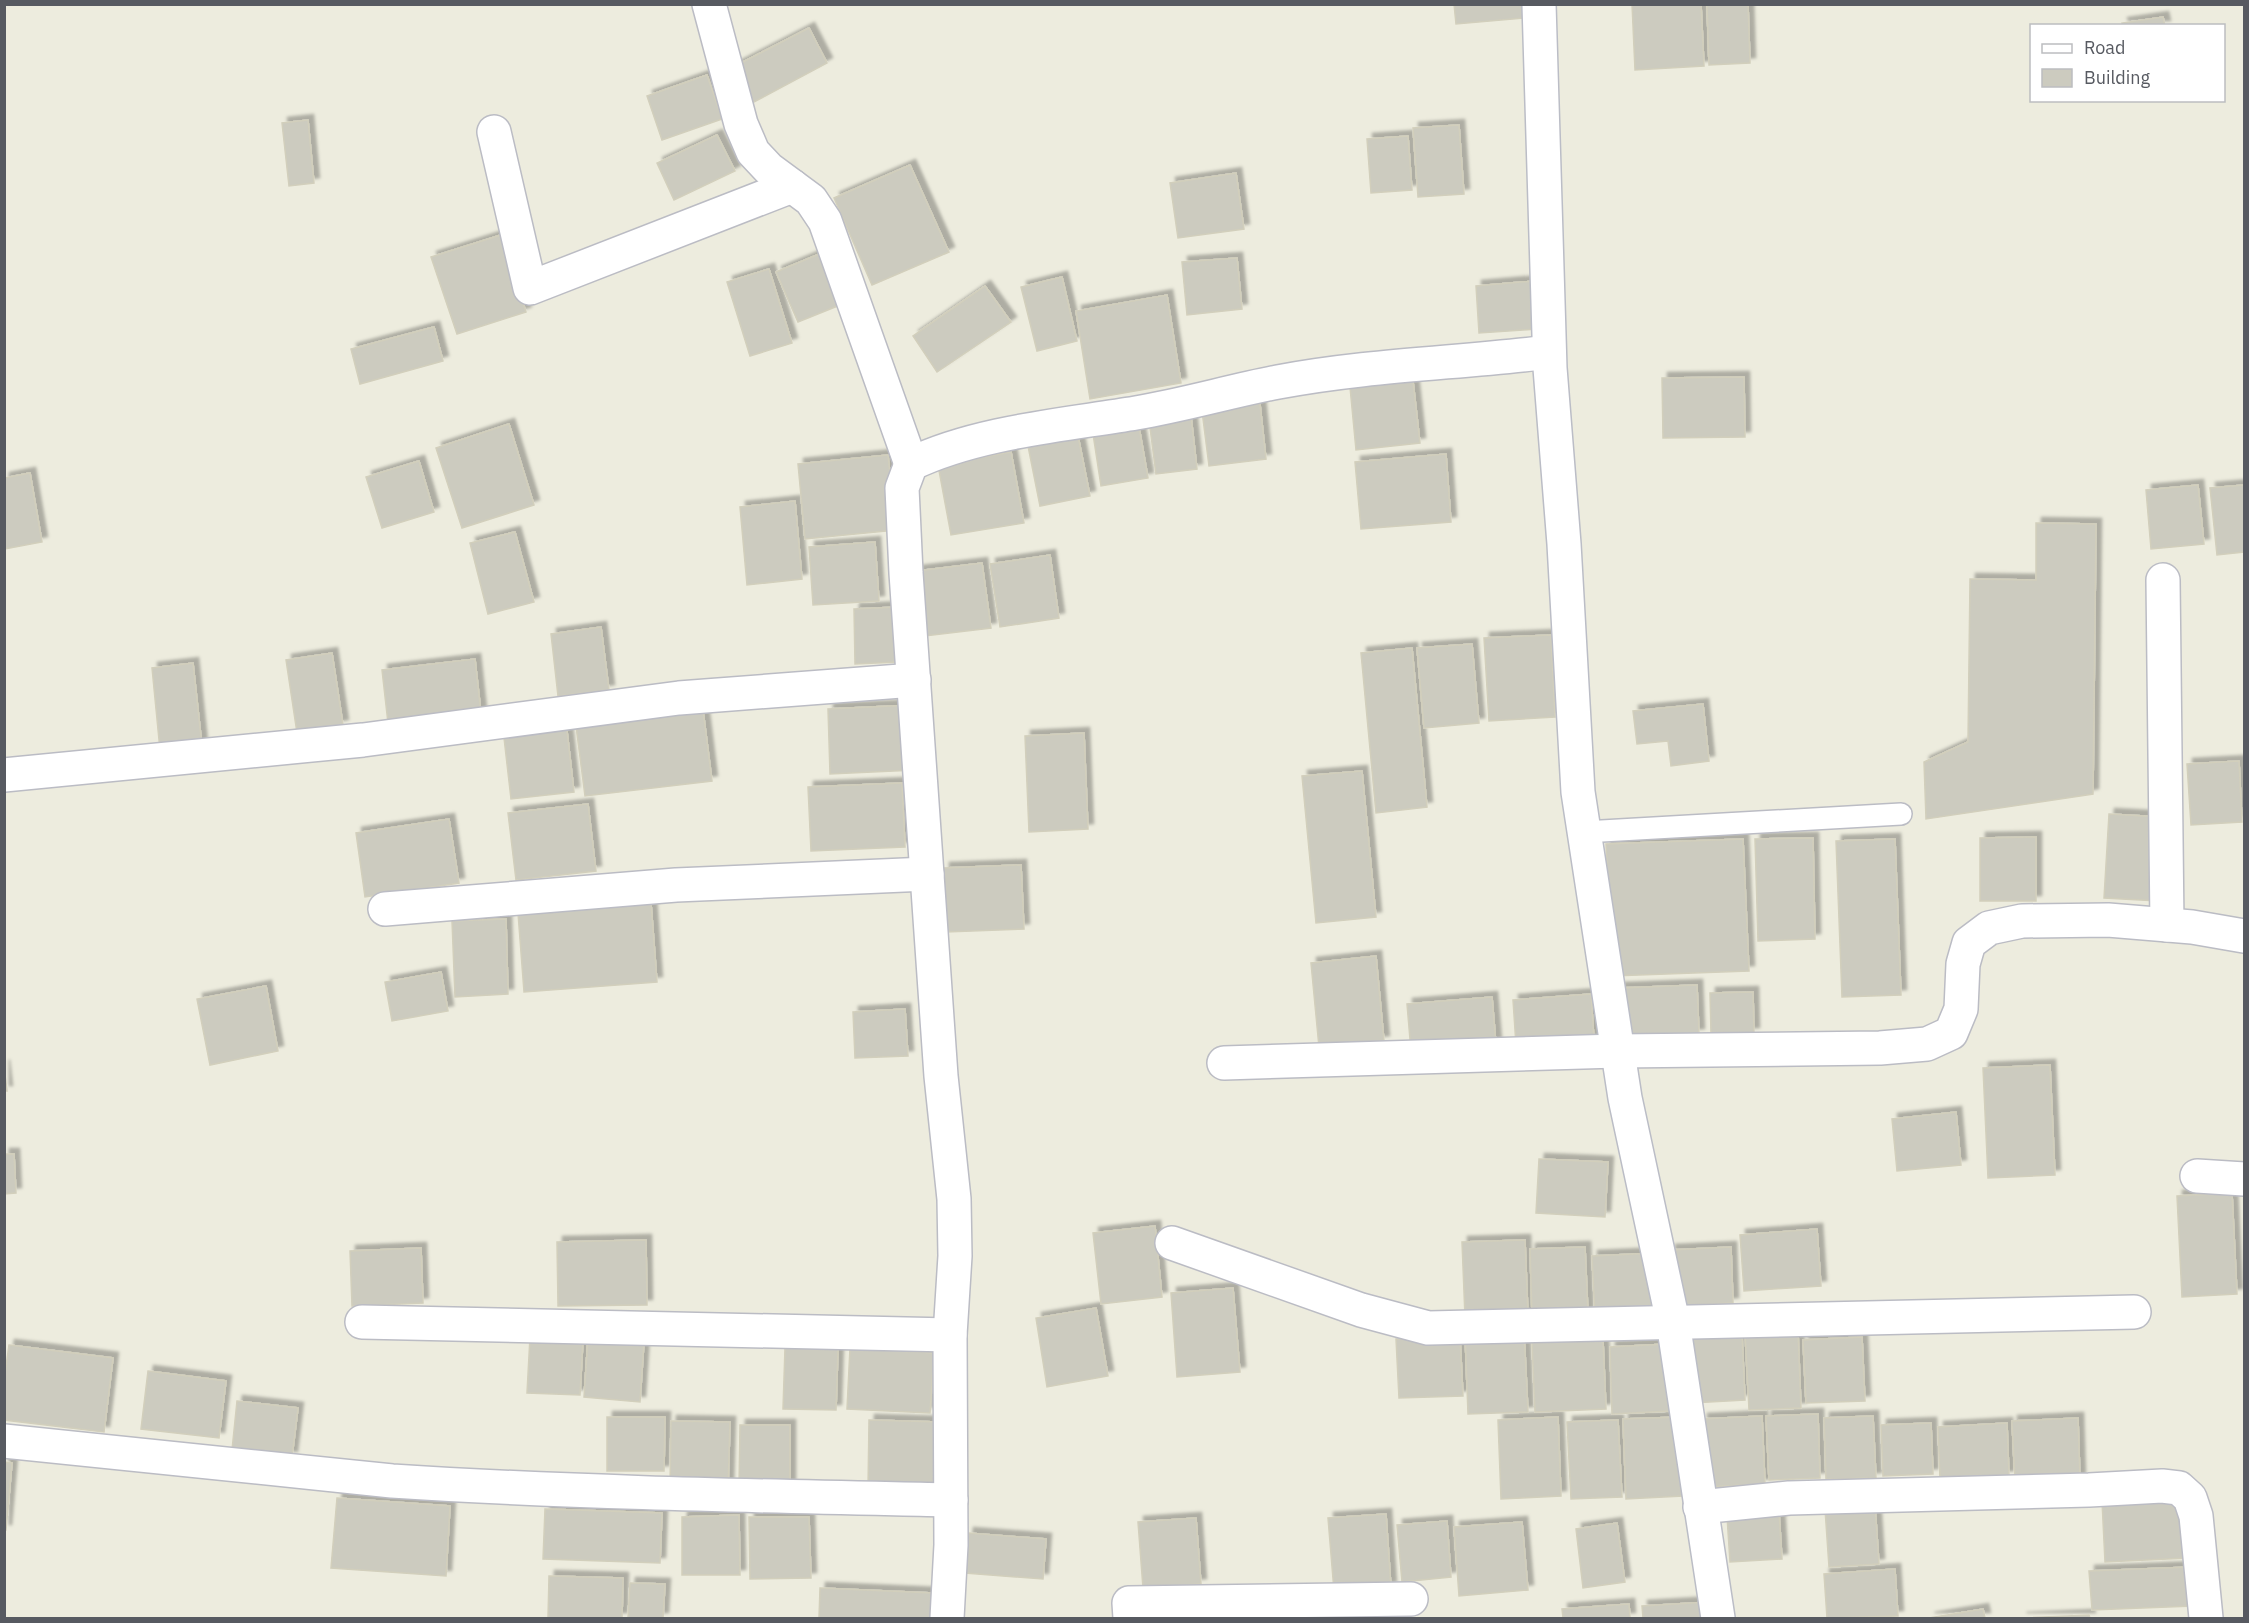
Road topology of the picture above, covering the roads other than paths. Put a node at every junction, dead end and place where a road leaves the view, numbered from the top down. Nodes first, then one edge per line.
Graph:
1 (709, 4) edge
2 (1539, 4) edge
3 (494, 132) dead end
4 (792, 186) junction
5 (1550, 352) junction
6 (911, 464) junction
7 (2163, 580) dead end
8 (914, 680) junction
9 (4, 775) edge
10 (1901, 814) dead end
11 (1584, 832) junction
12 (927, 874) junction
13 (385, 909) dead end
14 (2166, 925) junction
15 (2244, 936) edge
16 (1617, 1051) junction
17 (1224, 1063) dead end
18 (2197, 1176) dead end
19 (2244, 1179) edge
20 (1172, 1243) dead end
21 (2134, 1312) dead end
22 (362, 1322) dead end
23 (1673, 1322) junction
24 (950, 1335) junction
25 (4, 1441) edge
26 (951, 1500) junction
27 (1700, 1507) junction
28 (1411, 1599) dead end
29 (947, 1618) edge
30 (1130, 1618) edge
31 (1718, 1618) edge
32 (2206, 1618) edge

1 - 4 street
2 - 5 street
3 - 4 street
4 - 6 street
5 - 6 street
5 - 11 street
6 - 8 street
7 - 14 street
8 - 9 street
8 - 12 street
10 - 11 lane
11 - 16 street
12 - 13 street
12 - 24 street
14 - 15 street
14 - 16 street
16 - 17 street
16 - 23 street
18 - 19 street
20 - 23 street
21 - 23 street
22 - 24 street
23 - 27 street
24 - 26 street
25 - 26 street
26 - 29 street
27 - 31 street
27 - 32 street
28 - 30 street

